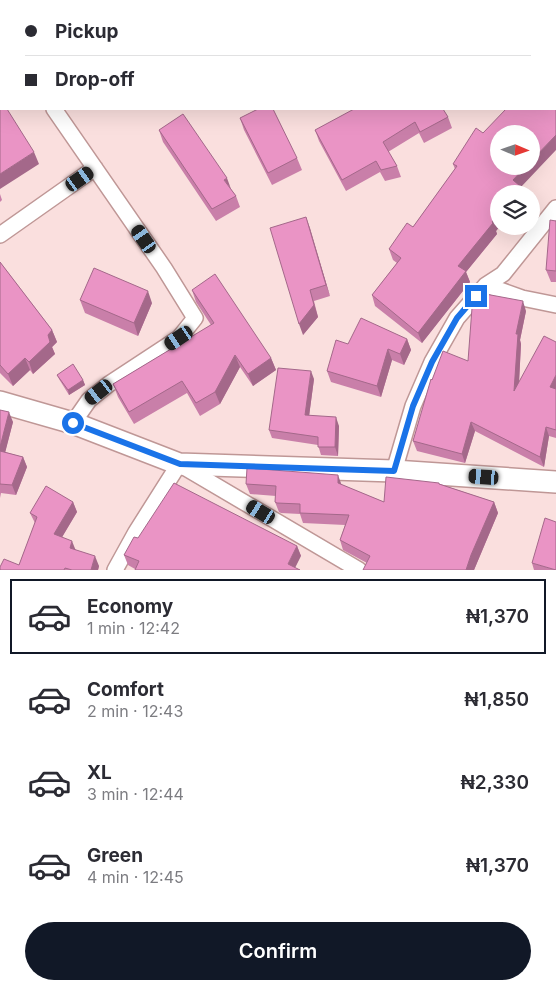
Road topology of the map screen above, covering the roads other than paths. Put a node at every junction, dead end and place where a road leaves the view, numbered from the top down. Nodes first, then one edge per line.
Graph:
1 (55, 110) edge
2 (95, 168) junction
3 (556, 208) edge
4 (0, 235) edge
5 (486, 285) junction
6 (556, 305) edge
7 (0, 402) edge
8 (73, 423) junction
9 (180, 464) junction
10 (394, 471) junction
11 (556, 482) edge
12 (115, 570) edge
13 (359, 570) edge

1 - 2 street
2 - 4 street
2 - 8 street
3 - 5 street
5 - 6 street
5 - 10 street
7 - 8 street
8 - 9 street
9 - 10 street
9 - 12 street
9 - 13 street
10 - 11 street

